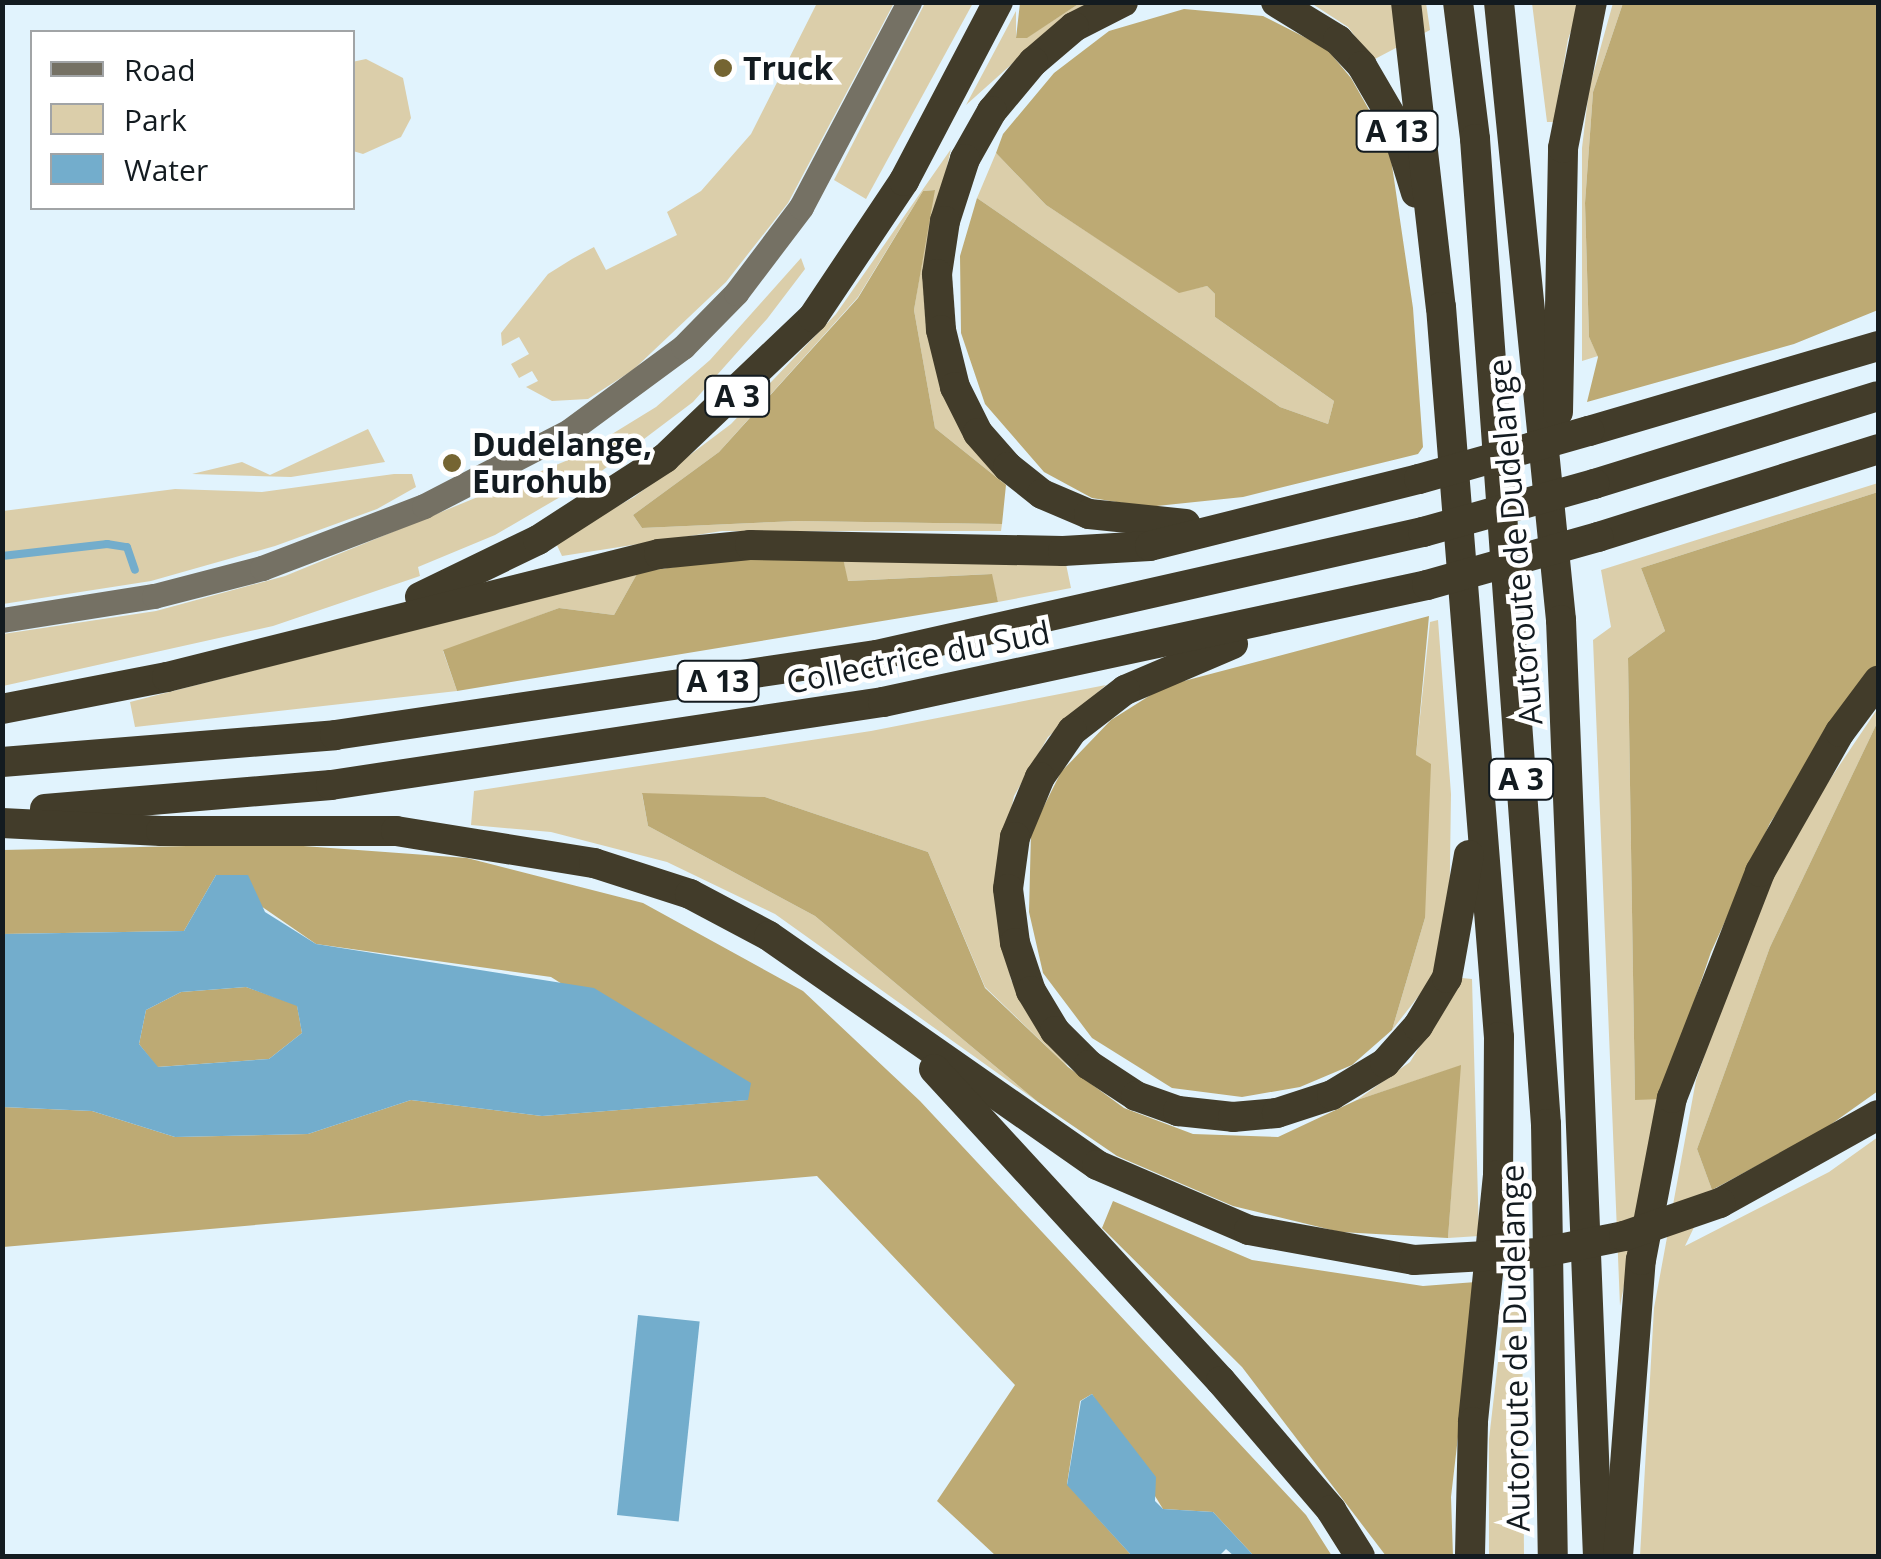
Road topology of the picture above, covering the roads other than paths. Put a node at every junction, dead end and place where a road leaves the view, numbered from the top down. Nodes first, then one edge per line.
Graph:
1 (910, 2) edge
2 (998, 2) edge
3 (1123, 2) edge
4 (1276, 2) edge
5 (1406, 2) edge
6 (1458, 2) edge
7 (1499, 2) edge
8 (1592, 2) edge
9 (1441, 307) junction
10 (1878, 332) edge
11 (1878, 346) edge
12 (1804, 369) junction
13 (1878, 396) edge
14 (1878, 449) edge
15 (1253, 523) junction
16 (1292, 619) junction
17 (2, 620) edge
18 (1562, 620) junction
19 (330, 636) junction
20 (1878, 680) edge
21 (2, 709) edge
22 (2, 762) edge
23 (1476, 792) junction
24 (2, 812) edge
25 (2, 823) edge
26 (891, 1023) junction
27 (1878, 1115) edge
28 (1360, 1556) edge
29 (1470, 1556) edge
30 (1553, 1556) edge
31 (1598, 1556) edge
32 (1618, 1556) edge

1 - 17 main road
2 - 19 highway, A 3
3 - 15 highway
4 - 9 highway, A 13
5 - 9 highway, A 3
6 - 30 highway, Autoroute de Dudelange / A 3
7 - 18 highway, Autoroute de Dudelange / A 3
8 - 18 highway, A 3
9 - 23 highway, A 3
10 - 12 highway
11 - 12 highway
12 - 15 highway, bridge
13 - 22 highway, Collectrice du Sud / A 13, bridge
14 - 16 highway, Collectrice du Sud / A 13, bridge
15 - 19 highway
16 - 23 highway, A 3
16 - 24 highway, Collectrice du Sud / A 13
18 - 31 highway, Autoroute de Dudelange / A 3
19 - 21 highway, A 3
20 - 32 highway
23 - 29 highway, A 3
25 - 26 highway
26 - 27 highway, bridge
26 - 28 highway

